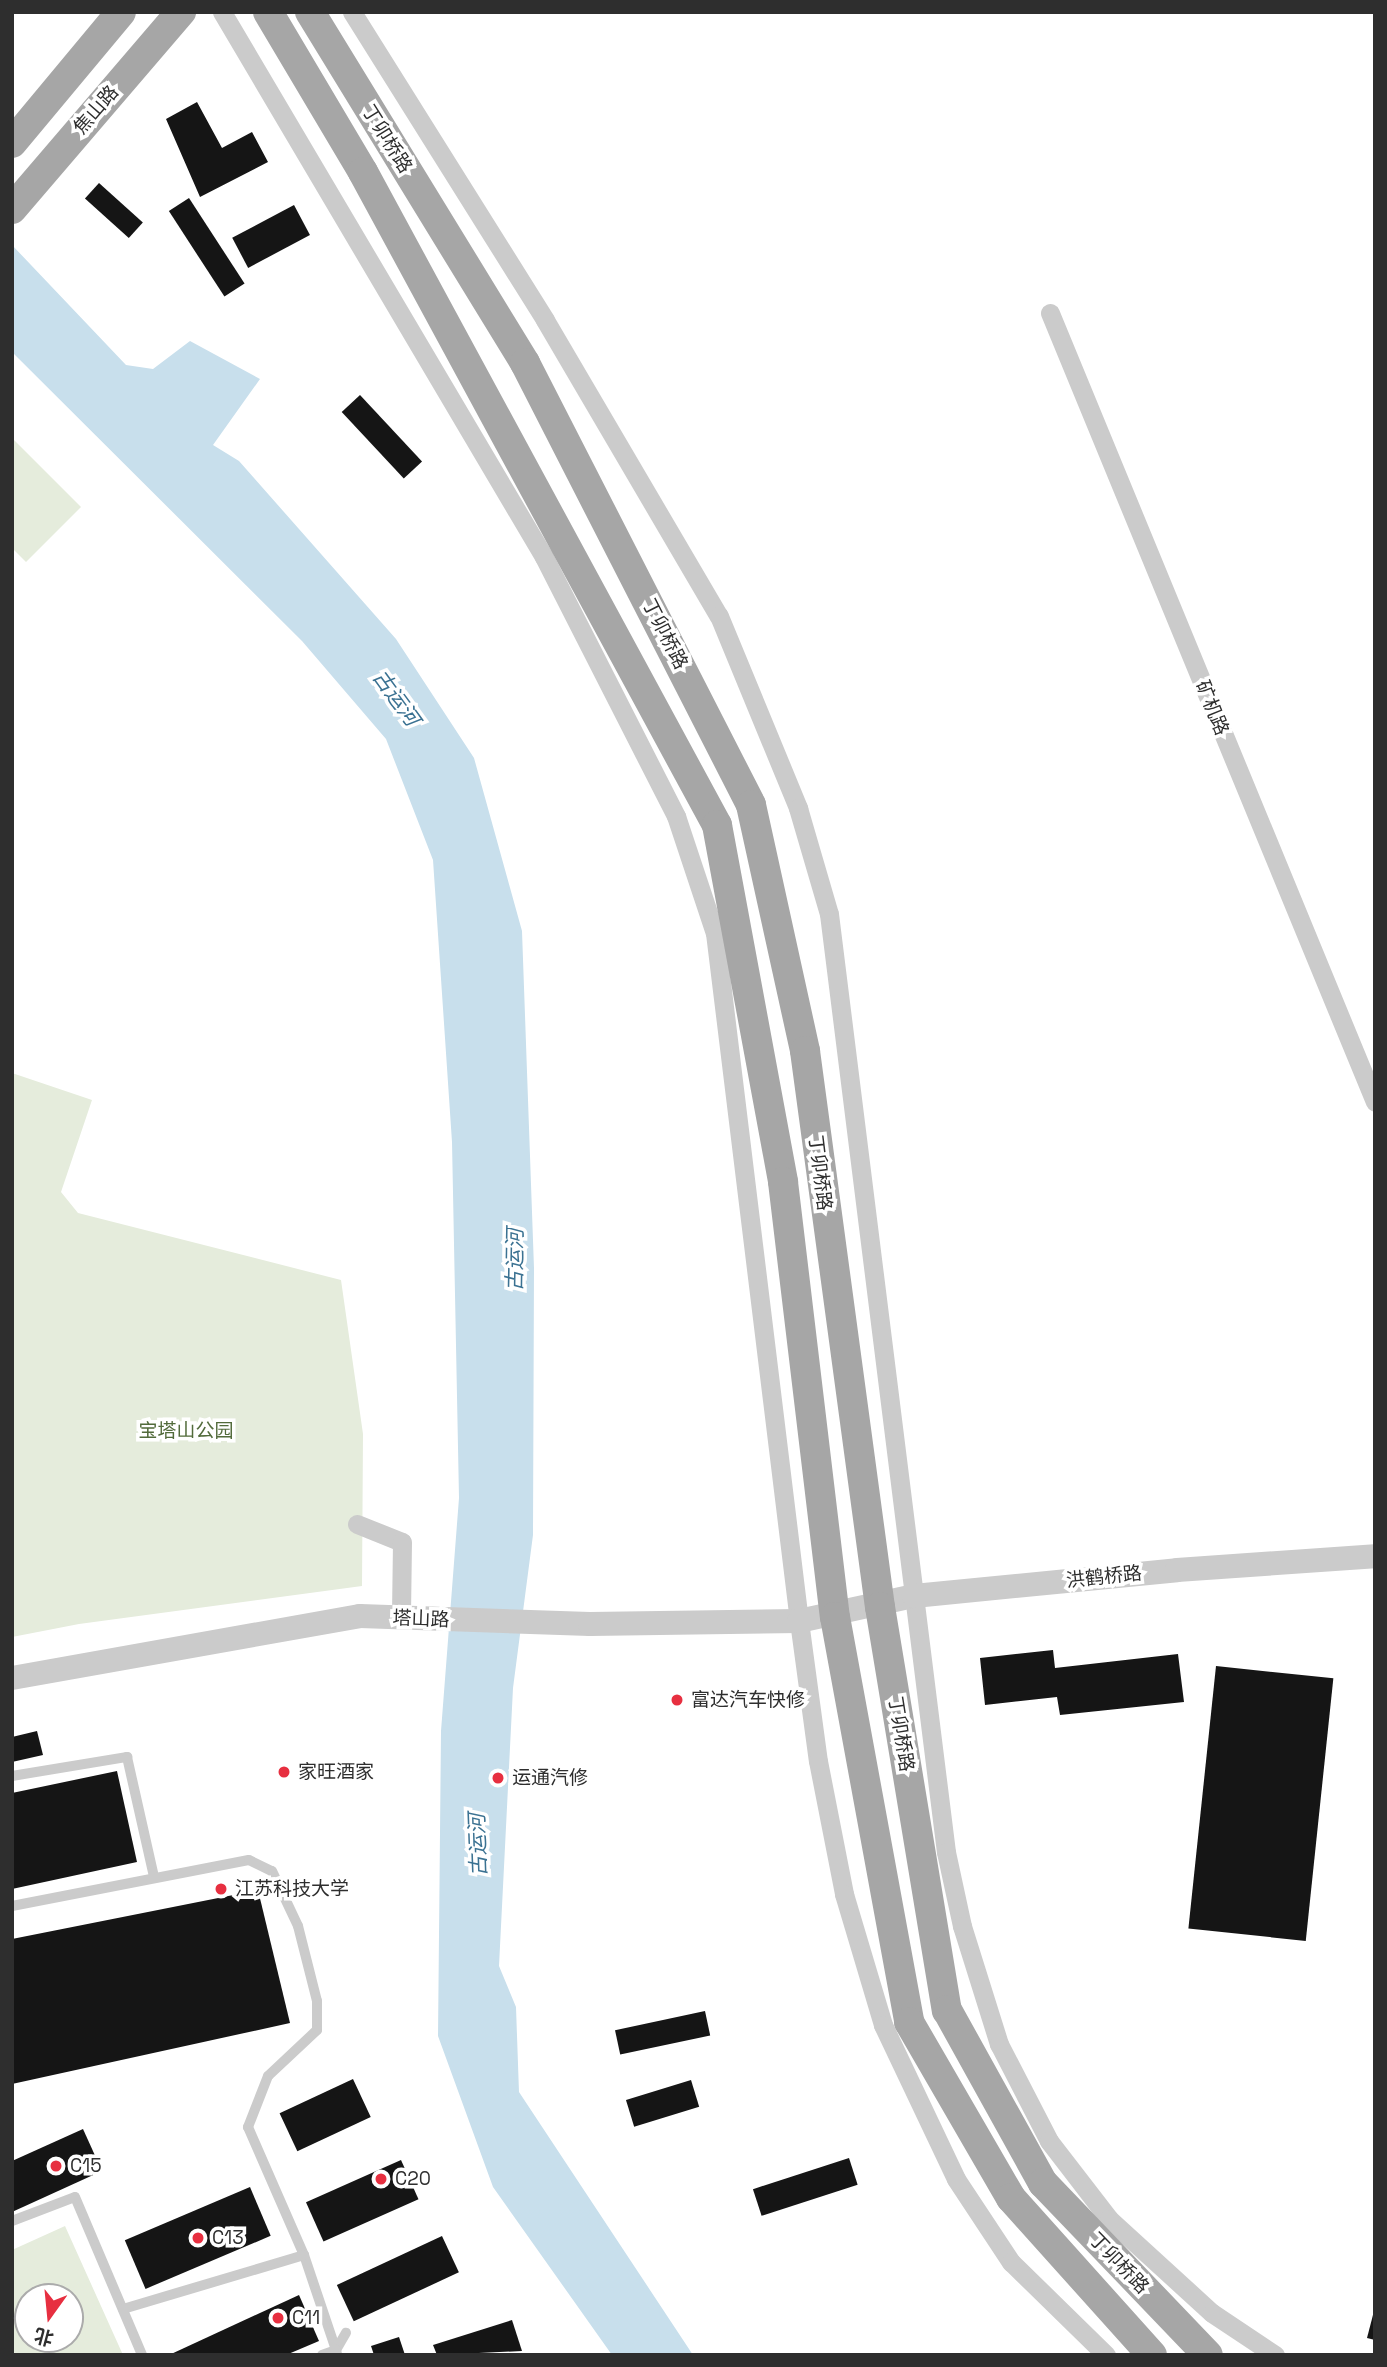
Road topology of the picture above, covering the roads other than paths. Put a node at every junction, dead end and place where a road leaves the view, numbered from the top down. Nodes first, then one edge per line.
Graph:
1 (121, 12) edge
2 (181, 12) edge
3 (222, 12) edge
4 (268, 12) edge
5 (310, 12) edge
6 (352, 12) edge
7 (12, 143) edge
8 (12, 209) edge
9 (1050, 313) dead end
10 (1375, 1102) edge
11 (357, 1524) dead end
12 (1375, 1556) edge
13 (914, 1597) junction
14 (880, 1607) junction
15 (835, 1616) junction
16 (401, 1618) junction
17 (799, 1621) junction
18 (12, 1678) edge
19 (12, 1776) edge
20 (154, 1877) junction
21 (12, 1906) edge
22 (12, 2221) edge
23 (304, 2255) junction
24 (124, 2309) junction
25 (346, 2333) dead end
26 (337, 2352) edge
27 (142, 2355) edge
28 (322, 2355) edge
29 (1106, 2355) edge
30 (1153, 2355) edge
31 (1208, 2355) edge
32 (1275, 2355) edge

1 - 7 main road
2 - 8 main road, 焦山路
3 - 17 street
4 - 15 main road, 丁卯桥路
5 - 14 main road, 丁卯桥路
6 - 13 street
9 - 10 street, 矿机路
11 - 16 street
12 - 13 street, 洪鹤桥路
13 - 14 street, 洪鹤桥路
13 - 32 street
14 - 15 street, 洪鹤桥路
14 - 31 main road, 丁卯桥路
15 - 17 street, 塔山路
15 - 30 main road, 丁卯桥路
16 - 17 street, 塔山路
16 - 18 street, 塔山路
17 - 29 street
19 - 20 lane
20 - 21 lane
20 - 23 lane
22 - 24 lane
23 - 24 lane
23 - 26 lane
24 - 27 lane
25 - 26 lane
26 - 28 lane

